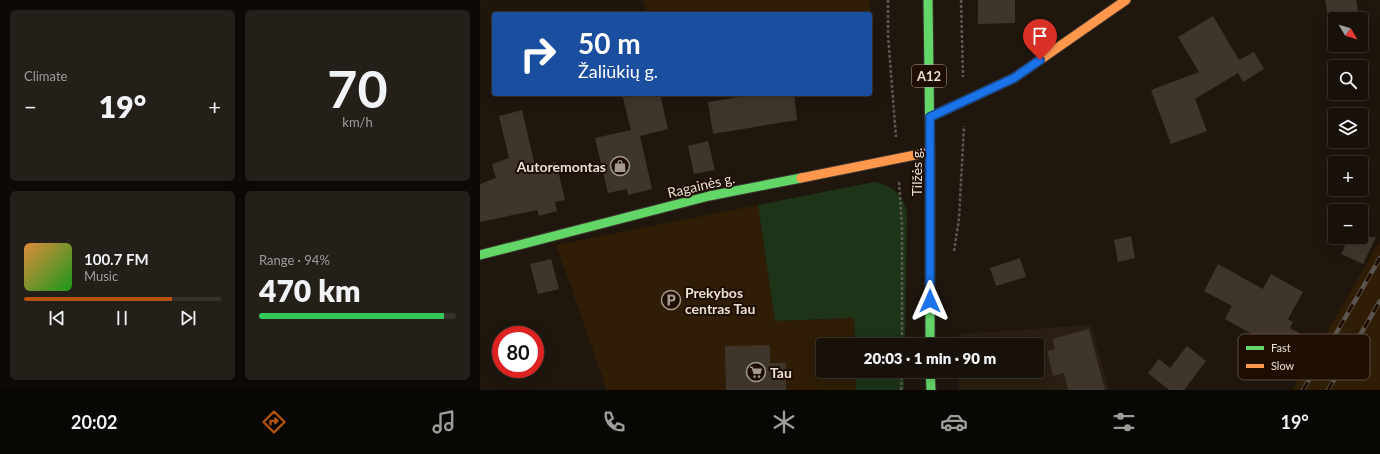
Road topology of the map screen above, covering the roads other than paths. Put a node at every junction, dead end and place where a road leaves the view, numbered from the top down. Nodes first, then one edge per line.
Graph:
1 (928, 0) edge
2 (1126, 0) edge
3 (930, 117) junction
4 (930, 152) junction
5 (480, 255) edge
6 (930, 338) edge
7 (930, 378) edge
8 (931, 390) edge

1 - 3 main road, Tilžės g. / A12
2 - 3 main road
3 - 4 main road, Tilžės g. / A12
4 - 5 main road, Ragainės g.
4 - 6 main road, Tilžės g. / A12
7 - 8 main road

